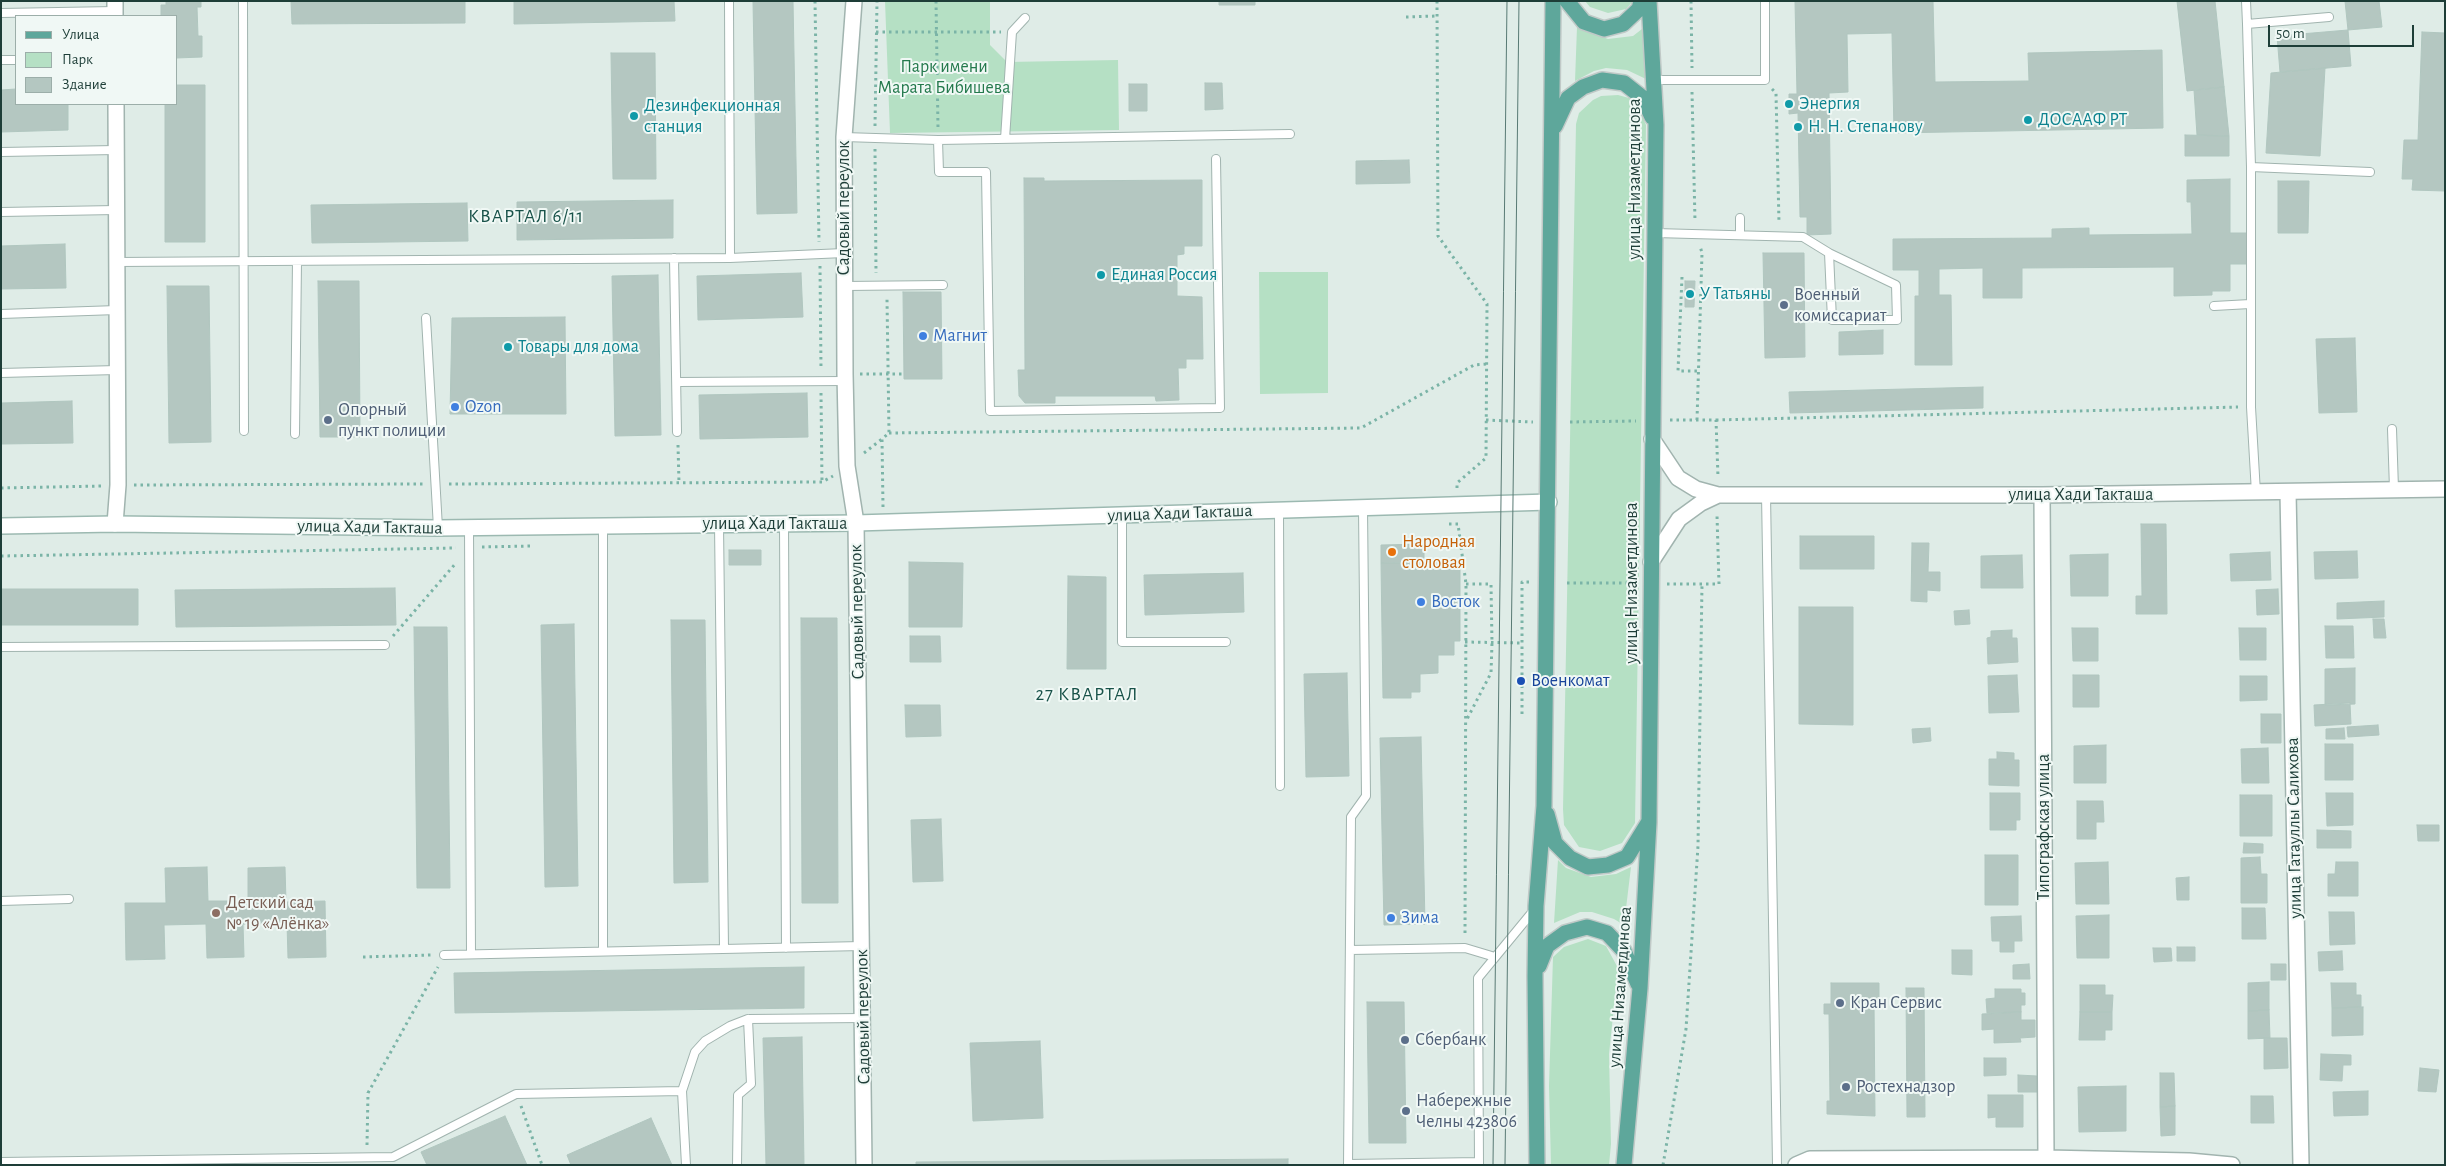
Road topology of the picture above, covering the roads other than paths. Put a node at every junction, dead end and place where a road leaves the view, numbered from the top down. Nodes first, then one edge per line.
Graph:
1 (243, 1) edge
2 (729, 1) edge
3 (854, 1) edge
4 (1553, 1) edge
5 (1567, 1) edge
6 (1641, 1) edge
7 (1649, 1) edge
8 (1765, 1) edge
9 (2246, 1) edge
10 (115, 9) edge
11 (1, 13) edge
12 (2329, 17) dead end
13 (1025, 18) dead end
14 (2247, 24) junction
15 (1, 60) edge
16 (15, 60) edge
17 (1652, 80) junction
18 (116, 105) edge
19 (1656, 125) junction
20 (1552, 131) junction
21 (1290, 134) dead end
22 (844, 137) junction
23 (1005, 139) junction
24 (938, 140) junction
25 (116, 150) junction
26 (1, 152) edge
27 (1216, 158) dead end
28 (2251, 167) junction
29 (2370, 172) dead end
30 (116, 210) junction
31 (1, 212) edge
32 (1740, 218) dead end
33 (1655, 233) junction
34 (1740, 235) junction
35 (844, 253) junction
36 (1829, 253) junction
37 (674, 258) junction
38 (730, 258) junction
39 (243, 261) junction
40 (297, 261) junction
41 (117, 262) junction
42 (943, 285) dead end
43 (845, 286) junction
44 (2250, 304) junction
45 (2214, 306) dead end
46 (117, 310) junction
47 (1, 314) edge
48 (426, 318) dead end
49 (117, 370) junction
50 (1, 373) edge
51 (846, 378) junction
52 (676, 382) junction
53 (2392, 429) dead end
54 (244, 431) dead end
55 (678, 432) road end
56 (295, 434) dead end
57 (1652, 439) junction
58 (1718, 488) junction
59 (2394, 489) junction
60 (2445, 489) edge
61 (2288, 492) junction
62 (1766, 494) junction
63 (2256, 494) junction
64 (2042, 496) junction
65 (1549, 502) junction
66 (1362, 508) junction
67 (1280, 511) junction
68 (1122, 515) junction
69 (856, 523) junction
70 (115, 524) junction
71 (719, 524) junction
72 (784, 524) junction
73 (602, 525) junction
74 (1, 526) edge
75 (469, 527) junction
76 (438, 528) junction
77 (1651, 562) junction
78 (1226, 642) dead end
79 (386, 645) road end
80 (1, 647) edge
81 (1280, 786) dead end
82 (1544, 806) junction
83 (1649, 822) junction
84 (69, 899) dead end
85 (1, 901) edge
86 (1536, 906) junction
87 (862, 946) junction
88 (786, 948) junction
89 (724, 949) junction
90 (1350, 950) junction
91 (603, 951) junction
92 (444, 954) road end
93 (471, 954) junction
94 (1495, 957) junction
95 (1535, 976) junction
96 (1640, 988) junction
97 (864, 1018) junction
98 (748, 1019) junction
99 (682, 1091) junction
100 (2046, 1158) junction
101 (394, 1161) edge
102 (1, 1162) edge
103 (292, 1162) edge
104 (1479, 1163) edge
105 (1348, 1164) edge
106 (686, 1165) edge
107 (738, 1165) edge
108 (864, 1165) edge
109 (1537, 1165) edge
110 (1624, 1165) edge
111 (1777, 1165) edge
112 (1796, 1165) edge
113 (2232, 1165) edge
114 (2301, 1165) edge

1 - 39 lane
2 - 38 lane
3 - 22 street, Садовый переулок
4 - 20 main road
5 - 6 main road
7 - 17 main road, улица Низаметдинова
8 - 17 lane
9 - 14 lane
10 - 11 lane
12 - 14 lane
13 - 23 lane
14 - 28 lane
15 - 16 lane
17 - 19 main road, улица Низаметдинова
18 - 25 street
19 - 20 main road
19 - 33 main road, улица Низаметдинова
20 - 65 main road
21 - 23 lane
22 - 24 lane
22 - 35 street, Садовый переулок
23 - 24 lane
24 - 27 lane
25 - 26 lane
25 - 30 street
28 - 29 lane
28 - 44 lane
30 - 31 lane
30 - 41 street
32 - 34 lane
33 - 34 lane
33 - 57 main road, улица Низаметдинова
34 - 36 lane
35 - 38 lane
35 - 43 street, Садовый переулок
36 - 36 lane
37 - 38 lane
37 - 40 lane
37 - 52 lane
39 - 40 lane
39 - 41 lane
39 - 54 lane
40 - 56 lane
41 - 46 street
42 - 43 lane
43 - 51 street, Садовый переулок
44 - 45 lane
44 - 63 lane
46 - 47 lane
46 - 49 street
48 - 76 lane
49 - 50 lane
49 - 70 street
51 - 52 lane
51 - 69 street, Садовый переулок
52 - 55 lane
53 - 59 lane
57 - 58 street
57 - 77 main road, улица Низаметдинова
58 - 62 street, улица Хади Такташа
58 - 77 street
59 - 60 street, улица Хади Такташа
59 - 61 street, улица Хади Такташа
61 - 63 street, улица Хади Такташа
61 - 114 street, улица Гатауллы Салихова
62 - 64 street, улица Хади Такташа
62 - 111 lane
63 - 64 street, улица Хади Такташа
64 - 100 street, Типографская улица
65 - 66 street, улица Хади Такташа
65 - 82 main road
66 - 67 street, улица Хади Такташа
66 - 90 lane
67 - 68 street, улица Хади Такташа
67 - 81 lane
68 - 69 street, улица Хади Такташа
68 - 78 lane
69 - 72 street, улица Хади Такташа
69 - 87 street, Садовый переулок
70 - 74 street, улица Хади Такташа
70 - 76 street, улица Хади Такташа
71 - 72 street, улица Хади Такташа
71 - 73 street, улица Хади Такташа
71 - 89 lane
72 - 88 lane
73 - 75 street, улица Хади Такташа
73 - 91 lane
75 - 76 street, улица Хади Такташа
75 - 93 lane
77 - 83 main road, улица Низаметдинова
79 - 80 lane
82 - 83 main road
82 - 86 main road
83 - 96 main road, улица Низаметдинова
84 - 85 lane
86 - 94 lane
86 - 95 main road
87 - 88 lane
87 - 97 street, Садовый переулок
88 - 89 lane
89 - 91 lane
90 - 94 lane
90 - 105 lane
91 - 93 lane
92 - 93 lane
94 - 104 lane
95 - 96 main road
95 - 109 main road
96 - 110 main road, улица Низаметдинова
97 - 98 lane
97 - 108 street, Садовый переулок
98 - 99 lane
98 - 107 lane
99 - 101 lane
99 - 106 lane
100 - 112 street
100 - 113 street
101 - 103 lane
102 - 103 lane
104 - 105 lane

